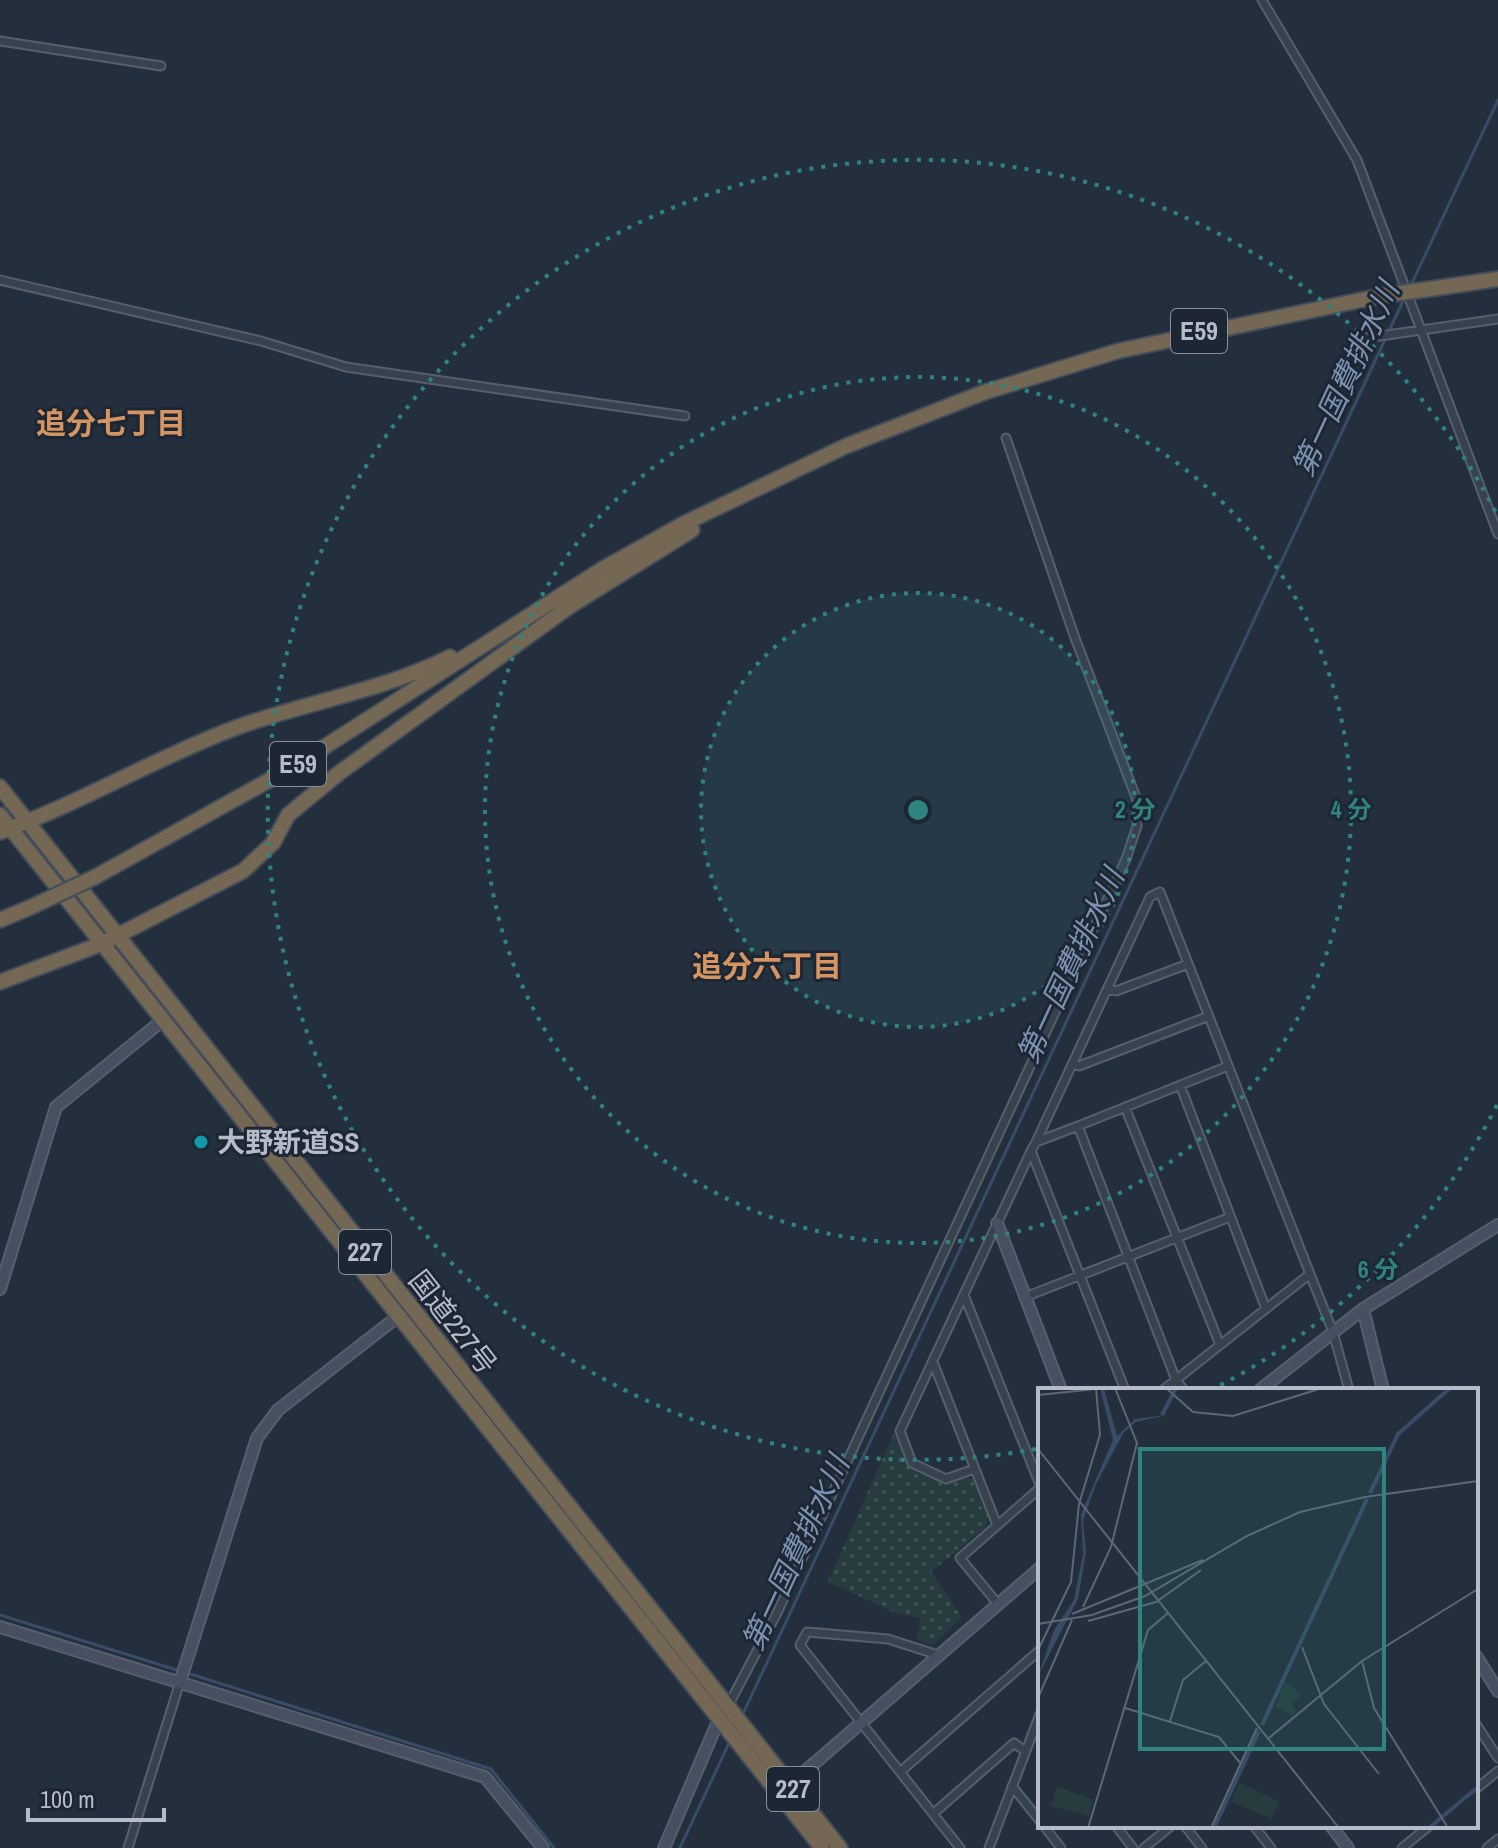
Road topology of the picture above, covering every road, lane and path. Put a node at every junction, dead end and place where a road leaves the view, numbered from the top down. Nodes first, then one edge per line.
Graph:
1 (1262, 0) edge
2 (0, 41) edge
3 (161, 66) dead end
4 (1498, 279) edge
5 (0, 280) edge
6 (1498, 319) edge
7 (1422, 329) junction
8 (1366, 338) dead end
9 (685, 416) dead end
10 (1006, 438) dead end
11 (1498, 534) edge
12 (658, 543) junction
13 (494, 638) junction
14 (0, 787) edge
15 (0, 815) edge
16 (28, 821) junction
17 (5, 830) edge
18 (0, 920) edge
19 (115, 936) junction
20 (101, 944) junction
21 (1188, 964) junction
22 (0, 982) edge
23 (1107, 989) junction
24 (174, 1011) junction
25 (1209, 1016) junction
26 (162, 1021) junction
27 (1072, 1064) junction
28 (1228, 1066) junction
29 (1180, 1085) junction
30 (1125, 1107) junction
31 (1078, 1126) junction
32 (1036, 1142) junction
33 (1031, 1151) junction
34 (1230, 1217) junction
35 (997, 1223) junction
36 (1498, 1225) edge
37 (1177, 1237) junction
38 (1129, 1257) junction
39 (1310, 1274) junction
40 (1080, 1277) junction
41 (0, 1289) edge
42 (964, 1295) junction
43 (1025, 1297) junction
44 (1266, 1309) junction
45 (1363, 1309) junction
46 (403, 1312) junction
47 (1333, 1332) junction
48 (1220, 1345) junction
49 (933, 1362) junction
50 (1176, 1380) junction
51 (1060, 1388) edge
52 (1124, 1388) edge
53 (1166, 1388) edge
54 (1182, 1388) edge
55 (1263, 1388) edge
56 (1348, 1388) edge
57 (1383, 1388) edge
58 (974, 1469) junction
59 (1038, 1482) edge
60 (1038, 1489) edge
61 (997, 1525) junction
62 (1038, 1570) edge
63 (998, 1604) junction
64 (0, 1627) edge
65 (1038, 1652) edge
66 (938, 1655) junction
67 (1478, 1659) edge
68 (182, 1676) junction
69 (1498, 1691) edge
70 (727, 1717) junction
71 (861, 1723) junction
72 (1038, 1727) edge
73 (1478, 1727) edge
74 (1025, 1751) junction
75 (1498, 1758) edge
76 (1498, 1771) edge
77 (900, 1772) junction
78 (1012, 1786) junction
79 (1478, 1787) edge
80 (784, 1790) junction
81 (934, 1813) junction
82 (1038, 1818) edge
83 (1046, 1828) edge
84 (1118, 1828) edge
85 (1169, 1828) edge
86 (1187, 1828) edge
87 (1256, 1828) edge
88 (1336, 1828) edge
89 (1427, 1828) edge
90 (1498, 1839) edge
91 (128, 1848) edge
92 (543, 1848) edge
93 (664, 1848) edge
94 (822, 1848) edge
95 (840, 1848) edge
96 (960, 1848) edge
97 (989, 1848) edge
98 (1061, 1848) edge
99 (1133, 1848) edge
100 (1144, 1848) edge
101 (1202, 1848) edge
102 (1271, 1848) edge
103 (1348, 1848) edge
104 (1402, 1848) edge
105 (1487, 1848) edge

1 - 7 street
2 - 3 street
4 - 12 highway, E59, bridge
5 - 9 street
6 - 7 street
7 - 8 street
7 - 11 street
10 - 70 street
12 - 13 highway, E59
12 - 19 highway
13 - 16 highway
13 - 18 highway, E59, bridge
14 - 16 highway, 国道227号 / 227
15 - 17 highway, 国道227号 / 227
16 - 17 highway
16 - 19 highway, 国道227号 / 227
17 - 20 highway, 国道227号 / 227
19 - 20 highway
19 - 24 highway, 国道227号 / 227
20 - 22 highway
20 - 26 highway, 国道227号 / 227
21 - 23 street
21 - 23 street
21 - 25 street
23 - 27 street
24 - 26 street
24 - 46 highway, 国道227号 / 227
25 - 27 street
25 - 28 street
26 - 41 street
26 - 46 highway, 国道227号 / 227
27 - 32 street
28 - 29 street
28 - 39 street
29 - 30 street
29 - 34 street
30 - 31 street
30 - 37 street
31 - 32 street
31 - 38 street
32 - 33 street
33 - 35 street
33 - 40 street
34 - 37 street
34 - 44 street
35 - 42 street
35 - 43 street
36 - 45 street
37 - 38 street
37 - 48 street
38 - 40 street
38 - 50 street
39 - 44 street
39 - 47 street
40 - 43 street
40 - 52 street
42 - 49 street
42 - 59 street
43 - 51 street
44 - 48 street
45 - 47 street
45 - 57 street
46 - 68 street
46 - 70 highway, 国道227号 / 227
47 - 55 street
47 - 56 street
48 - 50 street
49 - 58 street
49 - 58 street
50 - 53 street
50 - 54 street
58 - 61 street
60 - 61 street
61 - 63 street
62 - 63 street
63 - 66 street
64 - 68 street
65 - 77 street
66 - 71 street
66 - 71 street
67 - 69 street
68 - 91 street
68 - 92 street
70 - 80 highway, 国道227号 / 227
70 - 80 highway, 国道227号 / 227
70 - 93 street
71 - 77 street
71 - 80 street
72 - 74 street
73 - 75 street
74 - 78 street
74 - 81 street
76 - 79 street
77 - 81 street
78 - 82 street
78 - 97 street
80 - 94 highway, 国道227号 / 227
80 - 95 highway, 国道227号 / 227
81 - 96 street
83 - 98 street
84 - 99 street
85 - 100 street
86 - 101 street
87 - 102 street
88 - 103 street
89 - 104 street
90 - 105 street

